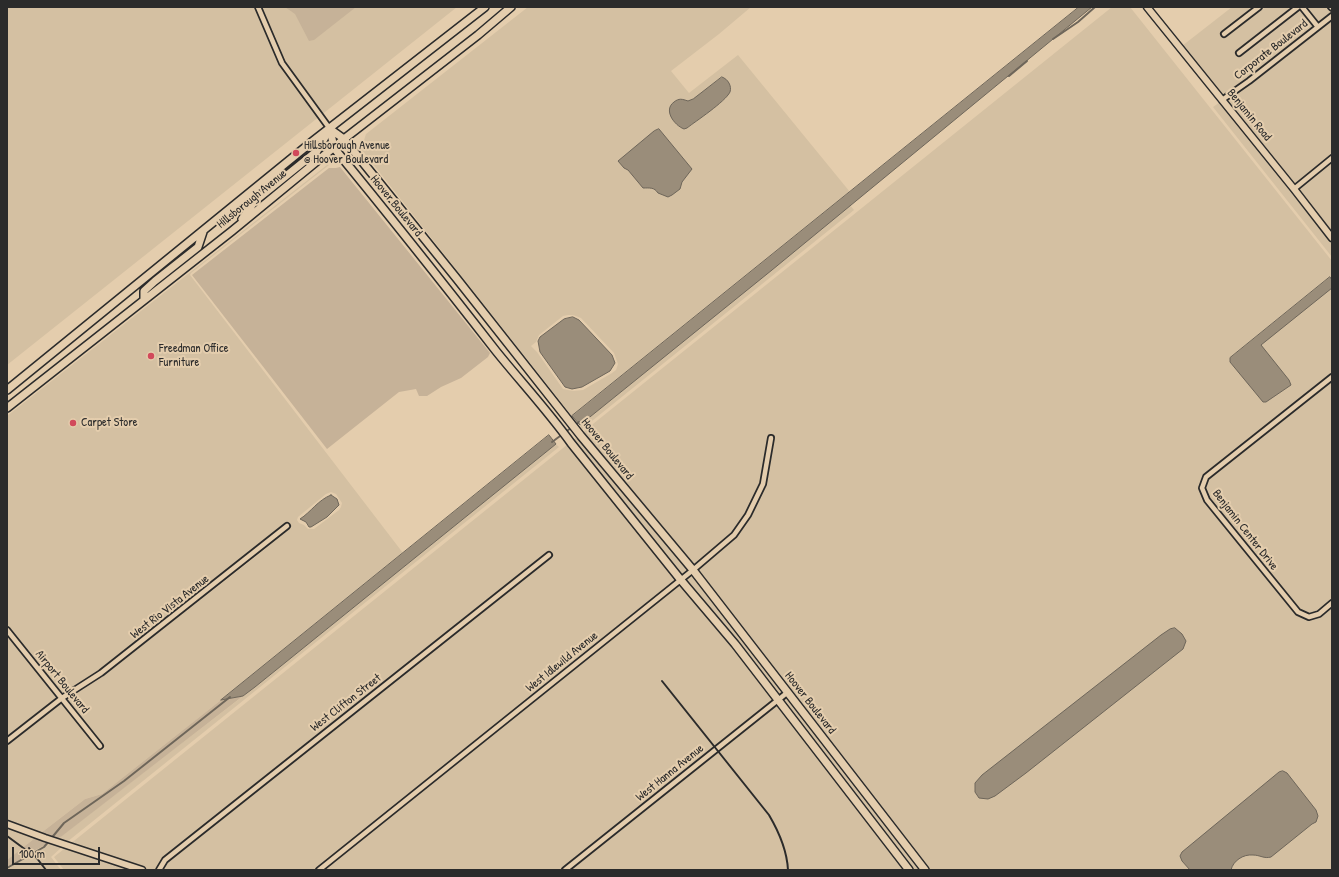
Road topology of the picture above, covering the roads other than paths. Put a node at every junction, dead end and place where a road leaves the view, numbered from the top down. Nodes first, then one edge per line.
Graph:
1 (258, 7) edge
2 (485, 7) edge
3 (511, 7) edge
4 (1147, 7) edge
5 (1259, 7) edge
6 (1298, 7) edge
7 (1302, 7) edge
8 (1332, 16) edge
9 (1318, 27) junction
10 (1224, 34) dead end
11 (1239, 53) dead end
12 (1222, 100) junction
13 (330, 129) junction
14 (344, 139) junction
15 (334, 148) junction
16 (1332, 158) edge
17 (1294, 189) junction
18 (238, 226) junction
19 (203, 232) junction
20 (1332, 238) edge
21 (144, 300) junction
22 (1332, 377) edge
23 (7, 390) edge
24 (7, 408) edge
25 (771, 438) dead end
26 (287, 526) dead end
27 (549, 555) dead end
28 (693, 570) junction
29 (680, 579) junction
30 (1332, 603) edge
31 (7, 630) edge
32 (788, 692) junction
33 (62, 698) junction
34 (778, 700) junction
35 (7, 741) edge
36 (100, 746) dead end
37 (7, 824) edge
38 (142, 870) edge
39 (159, 870) edge
40 (319, 870) edge
41 (565, 870) edge
42 (909, 870) edge
43 (925, 870) edge

1 - 13 street
2 - 13 main road, Hillsborough Avenue
3 - 14 main road, Hillsborough Avenue
4 - 12 street, Benjamin Road
5 - 10 street
6 - 11 street
7 - 9 street
8 - 9 street, Corporate Boulevard
9 - 12 street, Corporate Boulevard
12 - 17 street, Benjamin Road
13 - 14 main road, Hoover Boulevard
13 - 15 main road, Hoover Boulevard
13 - 18 main road
13 - 19 main road, Hillsborough Avenue
14 - 15 main road, Hillsborough Avenue
14 - 28 main road, Hoover Boulevard
15 - 18 main road, Hillsborough Avenue
15 - 29 main road, Hoover Boulevard
16 - 17 street
17 - 20 street, Benjamin Road
18 - 21 main road, Hillsborough Avenue
19 - 21 main road
19 - 23 main road, Hillsborough Avenue
21 - 24 main road, Hillsborough Avenue
22 - 30 street, Benjamin Center Drive
25 - 28 street, West Idlewild Avenue
26 - 33 street, West Rio Vista Avenue
27 - 39 street, West Clifton Street
28 - 29 street, West Idlewild Avenue
28 - 32 main road, Hoover Boulevard
29 - 34 main road, Hoover Boulevard
29 - 40 street, West Idlewild Avenue
31 - 33 street, Airport Boulevard
32 - 34 street, West Hanna Avenue
32 - 43 main road, Hoover Boulevard
33 - 35 street, West Rio Vista Avenue
33 - 36 street, Airport Boulevard
34 - 41 street, West Hanna Avenue
34 - 42 main road, Hoover Boulevard
37 - 38 street

